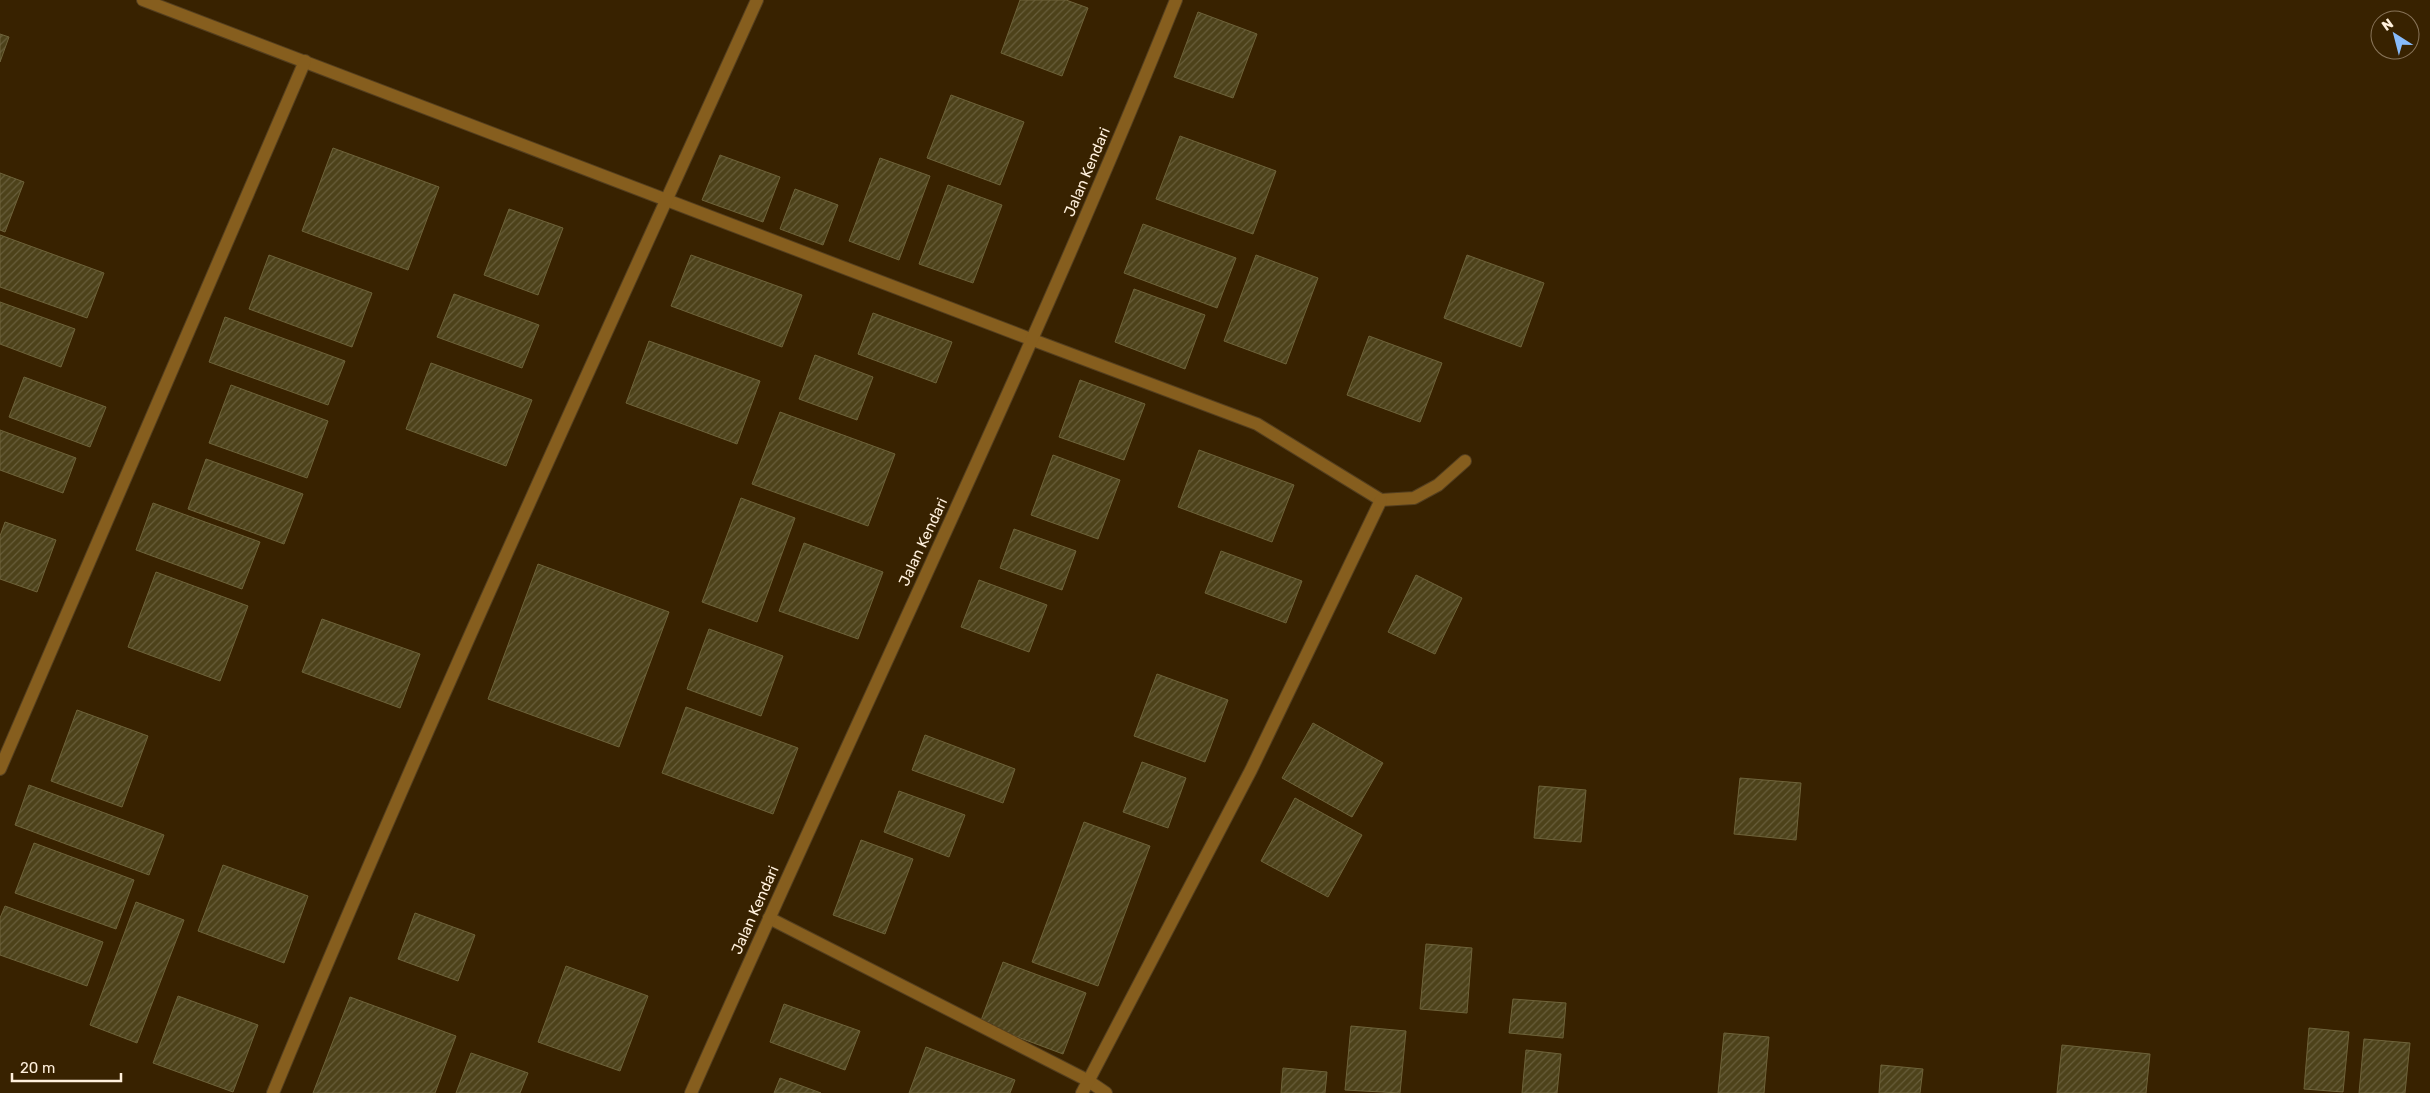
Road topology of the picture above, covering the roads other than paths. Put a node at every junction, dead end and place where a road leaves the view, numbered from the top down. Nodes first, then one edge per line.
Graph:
1 (143, 0) edge
2 (757, 0) edge
3 (1176, 0) edge
4 (305, 61) junction
5 (667, 200) junction
6 (1033, 340) junction
7 (1465, 462) dead end
8 (1381, 500) junction
9 (0, 769) edge
10 (769, 918) junction
11 (1088, 1080) junction
12 (273, 1093) edge
13 (691, 1093) edge
14 (1082, 1093) edge
15 (1106, 1093) edge

1 - 4 street
2 - 5 street
3 - 6 street, Jalan Kendari
4 - 5 street
4 - 9 street
5 - 6 street
5 - 12 street
6 - 8 street
6 - 10 street, Jalan Kendari
7 - 8 street
8 - 11 street
10 - 11 street
10 - 13 street, Jalan Kendari
11 - 14 street
11 - 15 street

